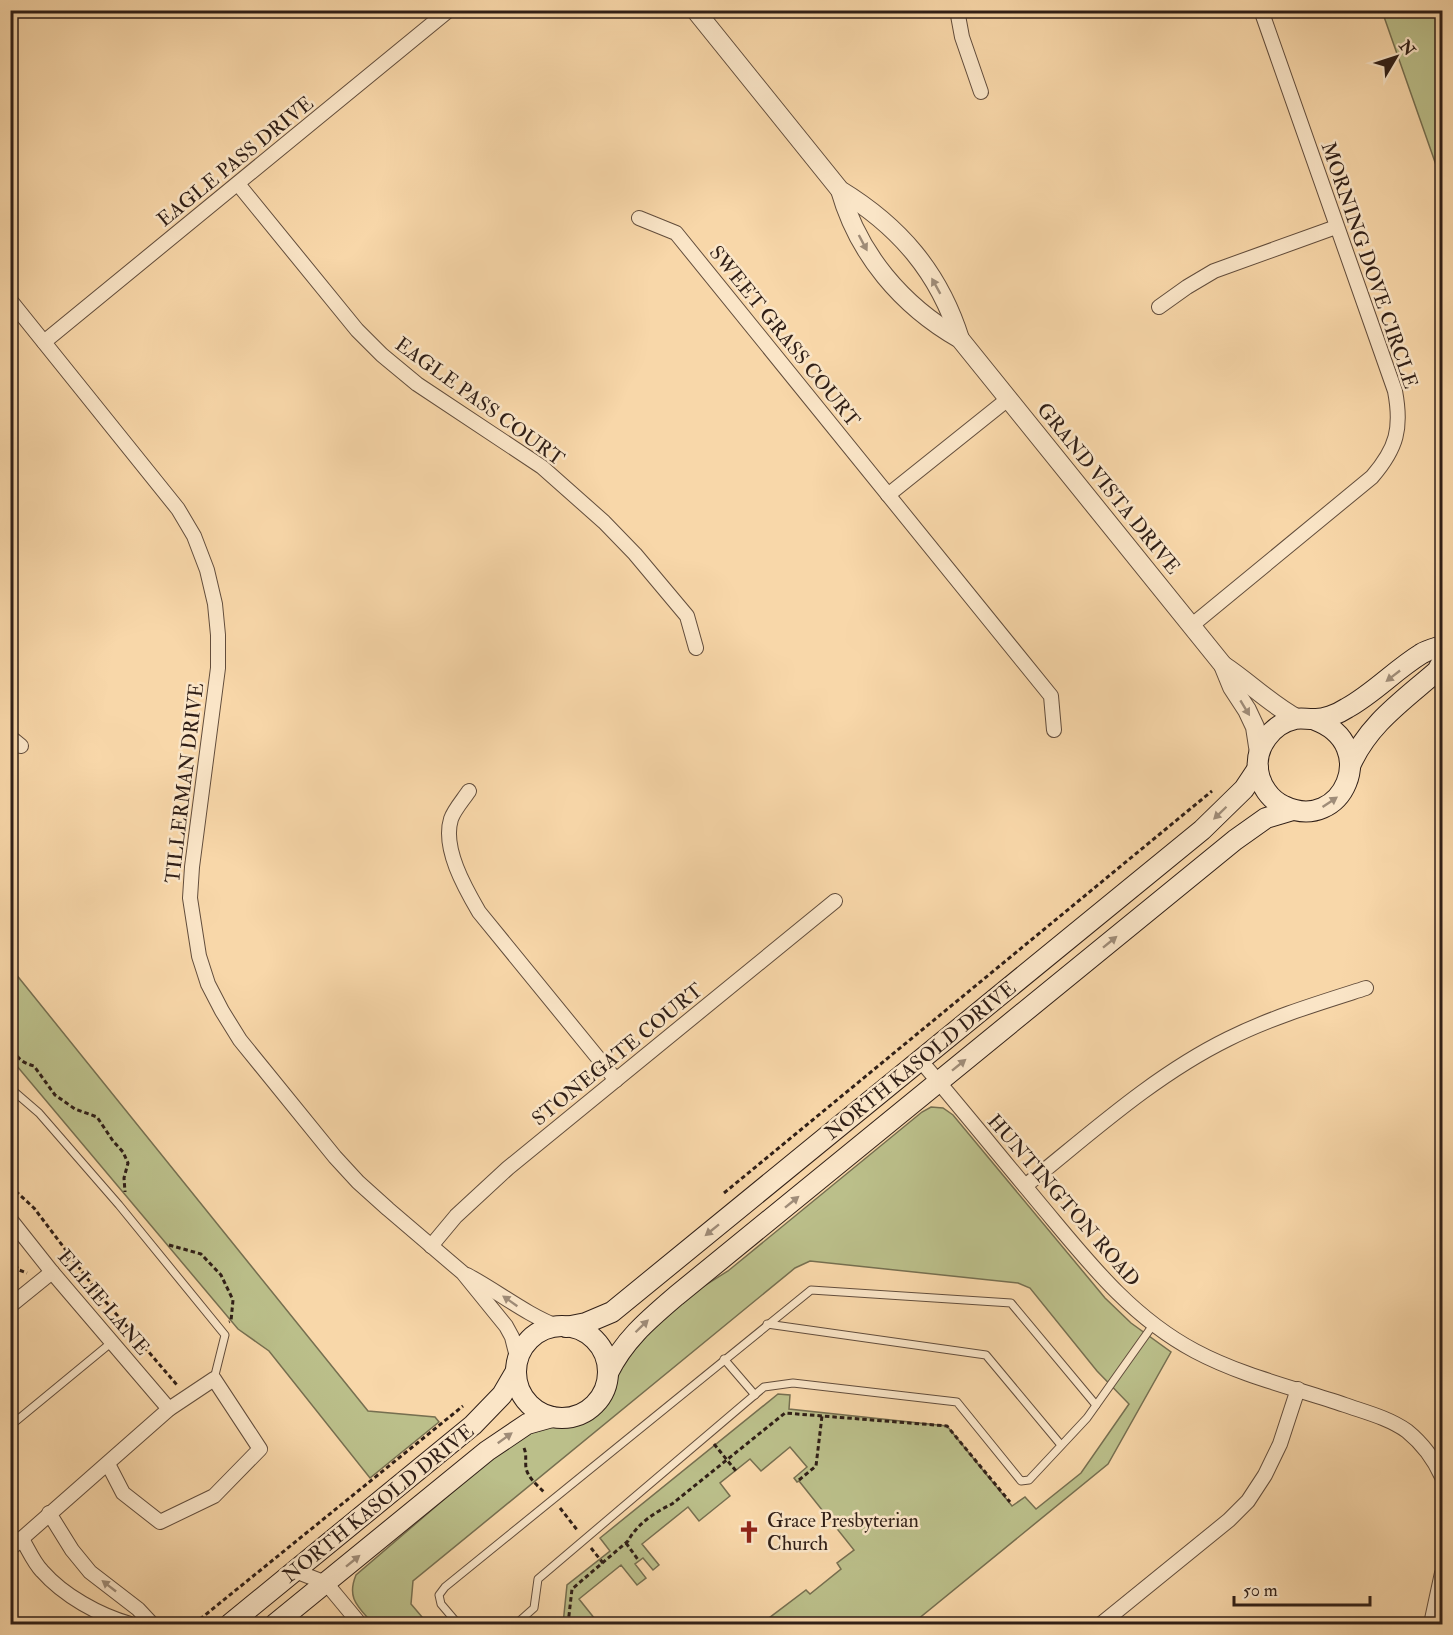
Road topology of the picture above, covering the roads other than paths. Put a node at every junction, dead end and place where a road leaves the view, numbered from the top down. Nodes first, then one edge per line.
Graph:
1 (16, 10) edge
2 (449, 10) edge
3 (695, 10) edge
4 (957, 10) edge
5 (1261, 10) edge
6 (10, 15) edge
7 (981, 92) dead end
8 (238, 184) junction
9 (840, 190) junction
10 (639, 218) dead end
11 (1336, 227) junction
12 (10, 300) edge
13 (1159, 307) dead end
14 (960, 339) junction
15 (44, 342) junction
16 (1008, 399) junction
17 (888, 495) junction
18 (1191, 626) junction
19 (1443, 646) edge
20 (696, 648) dead end
21 (1443, 662) edge
22 (1223, 665) junction
23 (1306, 719) junction
24 (1054, 730) dead end
25 (1259, 761) junction
26 (1350, 766) junction
27 (469, 791) dead end
28 (1293, 810) junction
29 (835, 901) dead end
30 (1366, 988) dead end
31 (920, 1060) junction
32 (616, 1080) junction
33 (938, 1082) junction
34 (10, 1088) edge
35 (1025, 1186) junction
36 (10, 1219) edge
37 (430, 1245) junction
38 (52, 1272) junction
39 (463, 1273) junction
40 (10, 1306) edge
41 (767, 1324) junction
42 (1153, 1325) junction
43 (562, 1327) junction
44 (112, 1342) junction
45 (724, 1359) junction
46 (517, 1366) junction
47 (608, 1373) junction
48 (214, 1379) junction
49 (1298, 1389) junction
50 (755, 1395) junction
51 (1096, 1406) junction
52 (169, 1409) junction
53 (552, 1417) junction
54 (10, 1426) edge
55 (1061, 1445) junction
56 (108, 1464) junction
57 (1443, 1478) edge
58 (50, 1513) junction
59 (22, 1539) junction
60 (10, 1549) edge
61 (295, 1571) junction
62 (1443, 1573) edge
63 (326, 1583) junction
64 (130, 1624) edge
65 (152, 1624) edge
66 (230, 1624) edge
67 (275, 1624) edge
68 (360, 1624) edge
69 (458, 1624) edge
70 (516, 1624) edge
71 (1101, 1624) edge
72 (1431, 1624) edge

1 - 6 street
2 - 8 street, EAGLE PASS DRIVE
3 - 9 street, GRAND VISTA DRIVE
4 - 7 street
5 - 11 street, MORNING DOVE CIRCLE
8 - 15 street, EAGLE PASS DRIVE
8 - 20 street, EAGLE PASS COURT
14 -> 9 street, GRAND VISTA DRIVE
9 -> 14 street, GRAND VISTA DRIVE
10 - 17 street, SWEET GRASS COURT
11 - 13 street
11 - 18 street, MORNING DOVE CIRCLE
12 - 15 street, TILLERMAN DRIVE
14 - 16 street, GRAND VISTA DRIVE
15 - 37 street, TILLERMAN DRIVE
16 - 17 street
16 - 18 street, GRAND VISTA DRIVE
17 - 24 street, SWEET GRASS COURT
18 - 22 street, GRAND VISTA DRIVE
19 -> 23 main road
21 - 26 main road
22 - 23 street, GRAND VISTA DRIVE
22 -> 25 street, GRAND VISTA DRIVE
23 - 25 main road
23 - 26 main road
25 - 28 main road
25 -> 31 main road, NORTH KASOLD DRIVE
28 -> 26 main road
27 - 32 street
33 -> 28 main road, NORTH KASOLD DRIVE
29 - 32 street, STONEGATE COURT
30 - 35 street
31 - 33 street, HUNTINGTON ROAD
31 -> 43 main road, NORTH KASOLD DRIVE
32 - 37 street, STONEGATE COURT
33 - 35 street, HUNTINGTON ROAD
47 -> 33 main road, NORTH KASOLD DRIVE
34 - 48 lane
35 - 42 street, HUNTINGTON ROAD
36 - 38 street, ELLIE LANE
37 - 39 street, TILLERMAN DRIVE
38 - 40 street
38 - 44 street, ELLIE LANE
43 -> 39 street, TILLERMAN DRIVE
39 - 46 street, TILLERMAN DRIVE
41 - 45 lane
41 - 51 lane
41 - 55 lane
42 - 49 street, HUNTINGTON ROAD
42 - 51 lane
43 - 46 main road
43 - 47 main road
44 - 52 street, ELLIE LANE
44 - 54 lane
45 - 50 lane
45 - 69 lane
46 - 53 main road
46 - 61 main road, NORTH KASOLD DRIVE
47 - 53 main road
48 - 52 street
48 - 56 street
49 - 57 street, HUNTINGTON ROAD
49 - 71 street
50 - 55 lane
50 - 70 lane
51 - 55 lane
52 - 56 street
63 -> 53 main road, NORTH KASOLD DRIVE
56 - 58 street
58 - 59 street
65 -> 58 street
59 - 60 street
59 - 64 street
61 - 63 street
61 - 66 main road, NORTH KASOLD DRIVE
62 - 72 street
63 - 67 main road, NORTH KASOLD DRIVE
63 - 68 street

